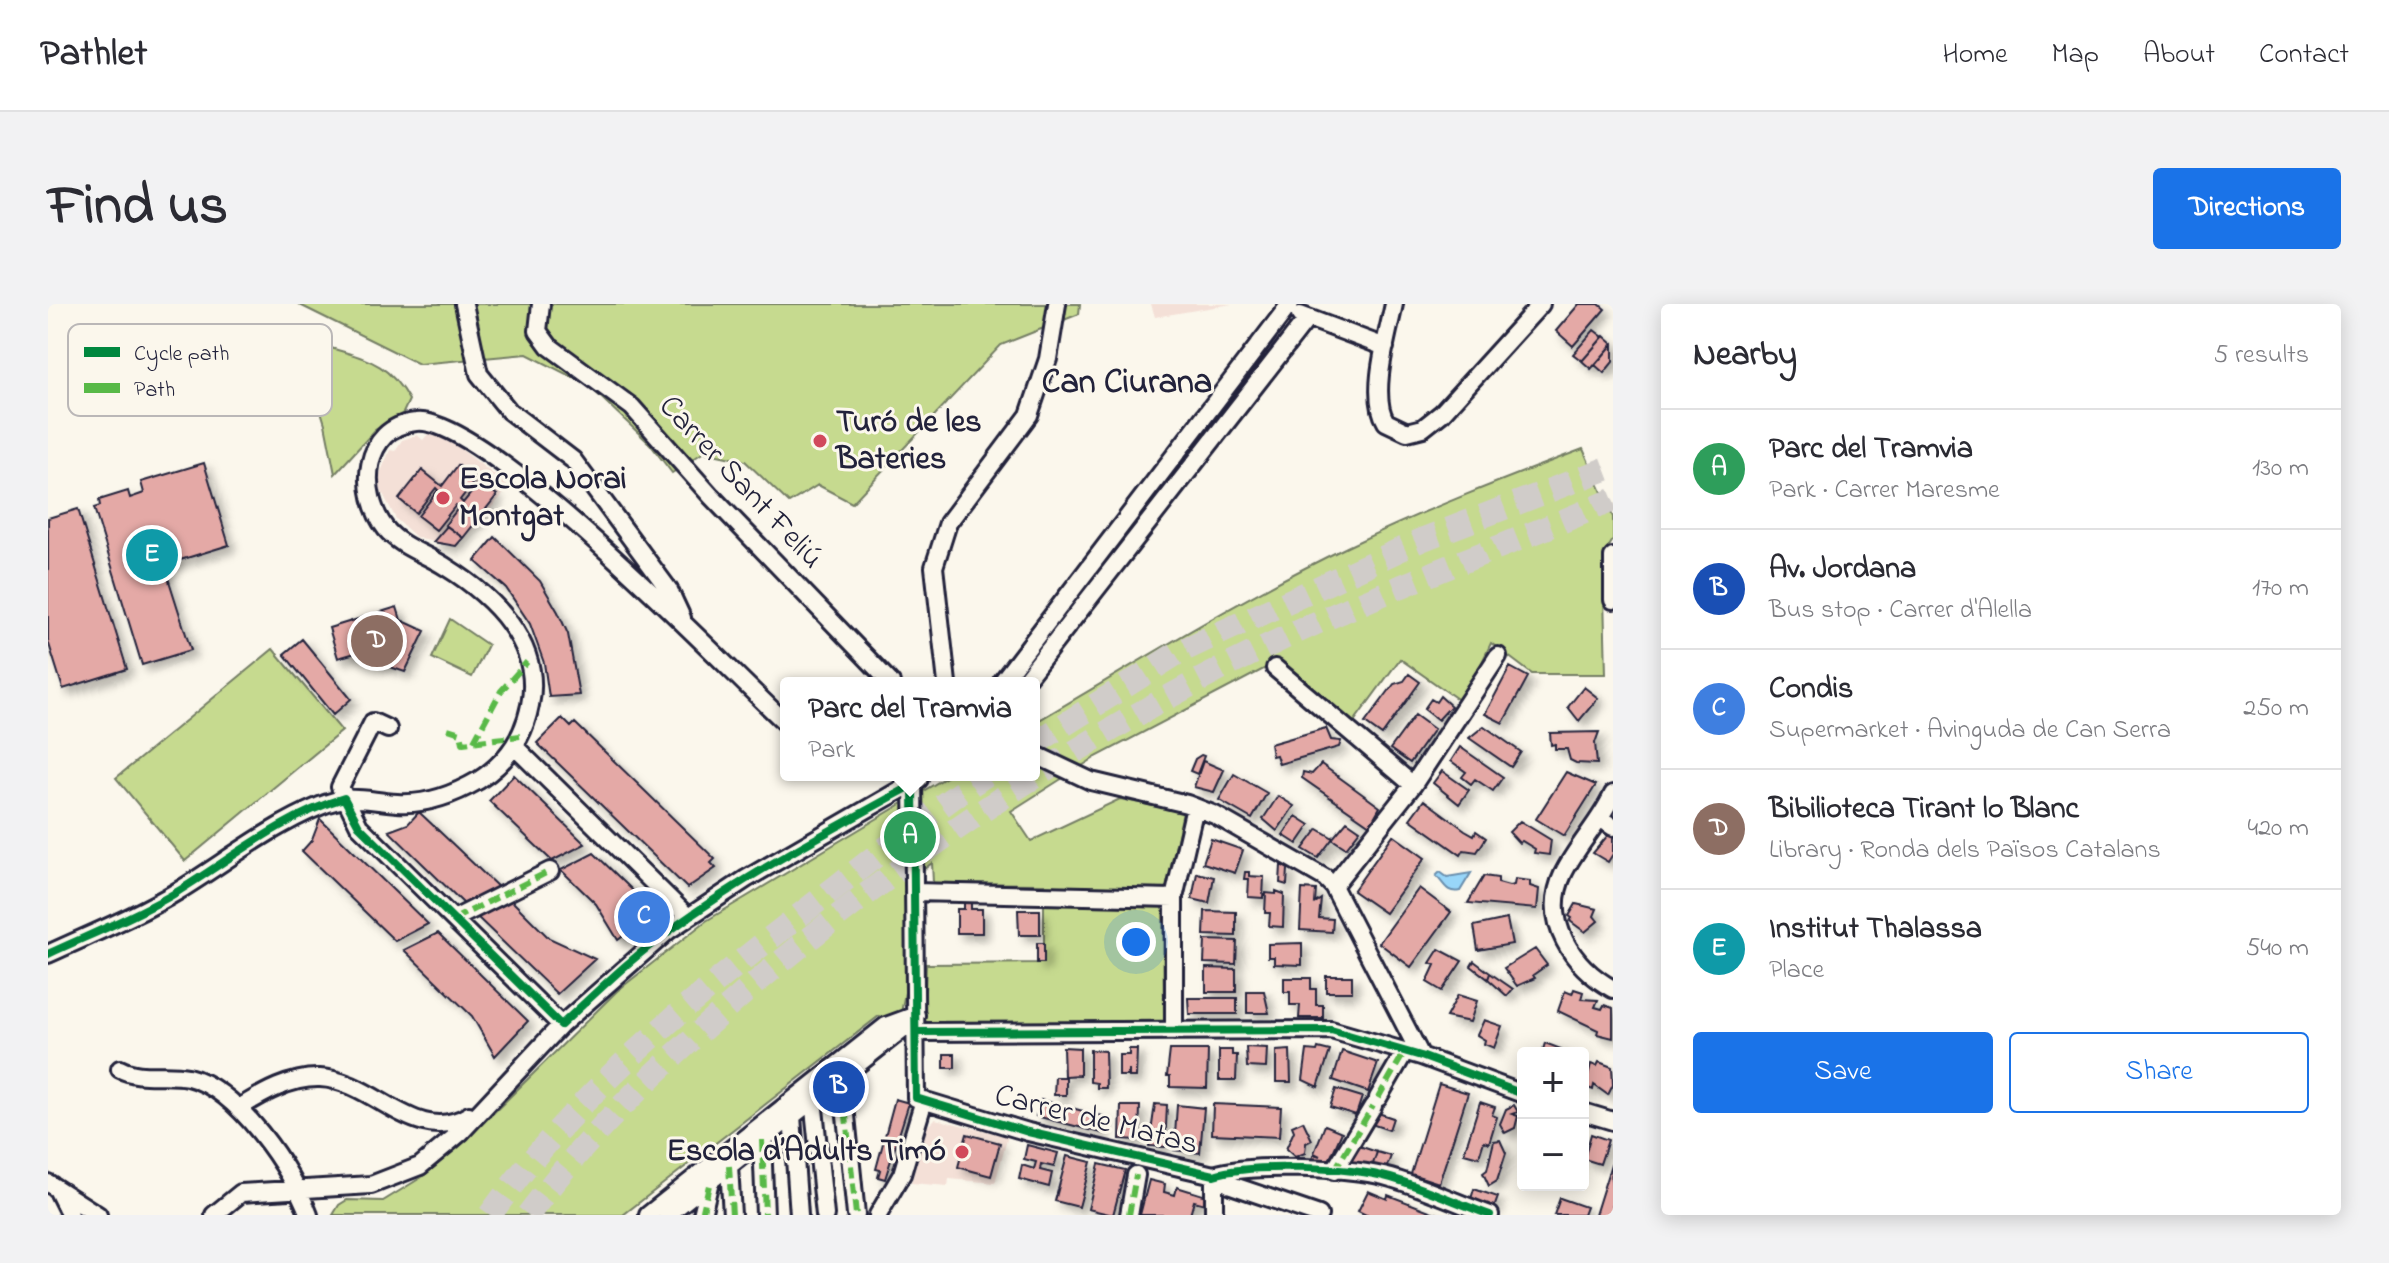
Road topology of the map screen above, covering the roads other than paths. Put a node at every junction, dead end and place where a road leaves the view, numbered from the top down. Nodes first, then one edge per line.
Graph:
1 (464, 304) edge
2 (541, 304) edge
3 (1057, 304) edge
4 (1394, 304) edge
5 (1541, 304) edge
6 (1287, 305) edge
7 (1307, 319) junction
8 (1385, 347) junction
9 (1613, 557) edge
10 (1613, 600) edge
11 (688, 630) junction
12 (1498, 656) dead end
13 (1275, 668) dead end
14 (885, 677) edge
15 (946, 677) edge
16 (1006, 677) edge
17 (1028, 677) edge
18 (780, 717) edge
19 (388, 729) dead end
20 (515, 747) junction
21 (1040, 757) edge
22 (912, 781) edge
23 (917, 781) edge
24 (1413, 785) junction
25 (1613, 794) edge
26 (344, 798) junction
27 (1195, 807) junction
28 (1606, 823) edge
29 (550, 871) dead end
30 (1333, 886) junction
31 (914, 892) junction
32 (1174, 898) junction
33 (688, 917) junction
34 (454, 919) junction
35 (48, 954) edge
36 (1613, 989) edge
37 (916, 1024) junction
38 (561, 1025) junction
39 (1174, 1031) junction
40 (1413, 1055) junction
41 (120, 1069) dead end
42 (842, 1076) junction
43 (1517, 1092) edge
44 (813, 1099) junction
45 (924, 1100) junction
46 (484, 1105) junction
47 (239, 1108) junction
48 (1589, 1114) edge
49 (792, 1116) junction
50 (1613, 1121) edge
51 (429, 1126) junction
52 (762, 1140) junction
53 (431, 1157) junction
54 (729, 1166) junction
55 (1334, 1171) junction
56 (1136, 1175) dead end
57 (1214, 1175) junction
58 (710, 1181) junction
59 (52, 1184) edge
60 (300, 1191) junction
61 (70, 1215) edge
62 (98, 1215) edge
63 (214, 1215) edge
64 (309, 1215) edge
65 (648, 1215) edge
66 (667, 1215) edge
67 (702, 1215) edge
68 (732, 1215) edge
69 (765, 1215) edge
70 (799, 1215) edge
71 (825, 1215) edge
72 (856, 1215) edge
73 (878, 1215) edge
74 (1129, 1215) edge
75 (1214, 1215) edge
76 (1319, 1215) edge
77 (1490, 1215) edge

1 - 11 street
2 - 14 street, Carrer Sant Feliú
3 - 15 street
4 - 8 street
5 - 8 street
6 - 7 street
6 - 16 street
7 - 8 street
7 - 17 street
9 - 10 street
11 - 18 street
11 - 20 street
12 - 24 street
13 - 24 street
19 - 26 street
20 - 26 street
20 - 33 street
21 - 27 street
22 - 33 street
23 - 31 street
24 - 30 street
25 - 28 street
26 - 34 street
26 - 35 street
27 - 30 street
27 - 32 street
28 - 36 street
29 - 34 street
30 - 40 street
31 - 32 street
31 - 37 street
32 - 39 street
33 - 38 street
34 - 38 street
37 - 39 street
37 - 42 street
37 - 45 street
37 - 65 street
38 - 46 street
39 - 40 street
40 - 43 street
40 - 55 street
41 - 47 street
42 - 44 street
42 - 72 street
44 - 49 street
44 - 71 street
45 - 57 street, Carrer de Matas
45 - 73 street
46 - 51 street
46 - 53 street
47 - 51 street
47 - 60 street
48 - 50 street
49 - 52 street
49 - 70 street
51 - 53 street
52 - 54 street
52 - 69 street
53 - 60 street
54 - 58 street
54 - 68 street
55 - 57 street, Carrer de Matas
55 - 77 street, Carrer de Matas
56 - 74 street
57 - 75 street
57 - 76 street
58 - 66 street
58 - 67 street
59 - 61 street
59 - 62 street
60 - 63 street
60 - 64 street

